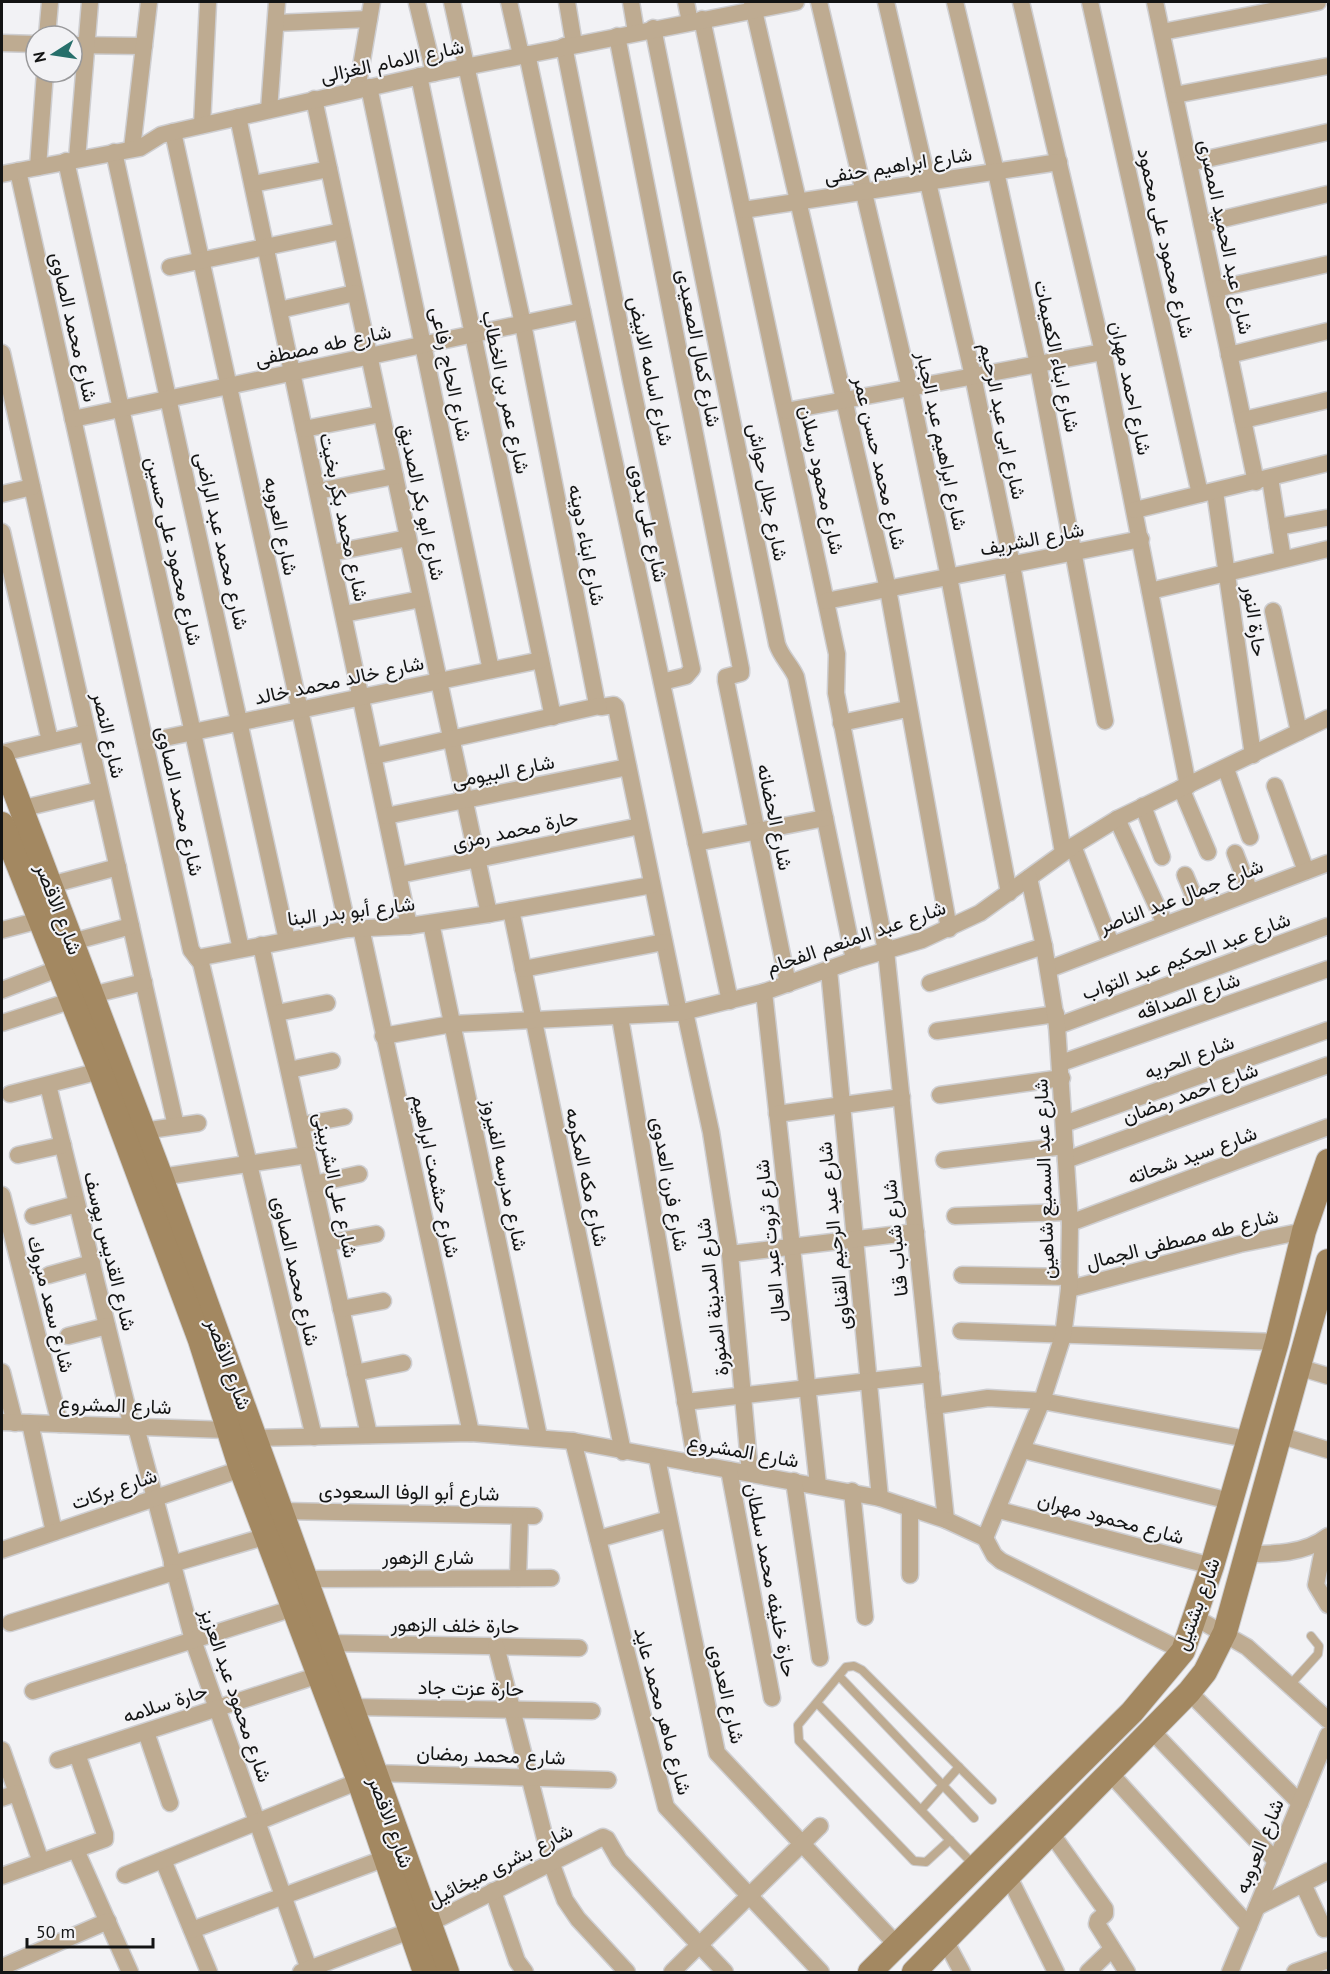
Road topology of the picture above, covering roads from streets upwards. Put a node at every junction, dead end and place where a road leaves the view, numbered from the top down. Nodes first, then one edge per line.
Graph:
1 (50, 2) edge
2 (90, 2) edge
3 (149, 2) edge
4 (208, 2) edge
5 (277, 2) edge
6 (372, 2) edge
7 (452, 2) edge
8 (509, 2) edge
9 (567, 2) edge
10 (631, 2) edge
11 (686, 2) edge
12 (796, 2) edge
13 (819, 2) edge
14 (886, 2) edge
15 (955, 2) edge
16 (1021, 2) edge
17 (1090, 2) edge
18 (1155, 2) edge
19 (1318, 2) edge
20 (417, 3) edge
21 (753, 5) edge
22 (369, 20) junction
23 (696, 20) junction
24 (276, 23) junction
25 (48, 24) edge
26 (84, 25) edge
27 (653, 28) junction
28 (636, 32) junction
29 (1162, 32) junction
30 (617, 36) junction
31 (2, 43) edge
32 (24, 44) edge
33 (84, 45) edge
34 (569, 45) junction
35 (144, 46) junction
36 (524, 55) junction
37 (467, 66) junction
38 (1329, 66) edge
39 (426, 75) junction
40 (44, 84) edge
41 (77, 84) edge
42 (363, 89) junction
43 (1175, 95) junction
44 (314, 99) junction
45 (269, 110) junction
46 (238, 117) junction
47 (202, 125) junction
48 (173, 132) junction
49 (1329, 132) edge
50 (132, 149) junction
51 (114, 152) junction
52 (72, 160) junction
53 (1059, 162) junction
54 (1189, 163) junction
55 (38, 167) junction
56 (329, 169) junction
57 (10, 172) edge
58 (996, 172) junction
59 (929, 182) junction
60 (253, 184) junction
61 (865, 192) junction
62 (1329, 195) edge
63 (797, 202) junction
64 (743, 210) junction
65 (1202, 224) junction
66 (342, 231) junction
67 (266, 247) junction
68 (201, 260) junction
69 (1329, 264) edge
70 (170, 267) dead end
71 (1216, 289) junction
72 (355, 293) junction
73 (279, 309) junction
74 (582, 311) junction
75 (523, 324) junction
76 (1329, 331) edge
77 (473, 335) junction
78 (423, 345) junction
79 (1102, 352) junction
80 (2, 353) edge
81 (1229, 355) junction
82 (369, 357) junction
83 (1038, 364) junction
84 (293, 373) junction
85 (973, 376) junction
86 (229, 386) junction
87 (910, 388) junction
88 (169, 399) junction
89 (845, 400) junction
90 (1329, 400) edge
91 (121, 409) junction
92 (786, 411) junction
93 (381, 414) junction
94 (73, 419) junction
95 (1243, 420) junction
96 (304, 429) junction
97 (1329, 463) edge
98 (395, 476) junction
99 (1263, 480) junction
100 (32, 487) junction
101 (318, 491) junction
102 (1208, 493) junction
103 (2, 494) edge
104 (1135, 510) junction
105 (1326, 518) dead end
106 (1278, 527) junction
107 (2, 532) edge
108 (408, 538) junction
109 (1141, 539) junction
110 (1329, 549) edge
111 (1074, 553) junction
112 (331, 554) junction
113 (1283, 559) junction
114 (1012, 565) junction
115 (1227, 572) junction
116 (949, 577) junction
117 (888, 589) junction
118 (1150, 591) junction
119 (421, 599) junction
120 (826, 602) junction
121 (1273, 611) dead end
122 (344, 614) junction
123 (541, 660) junction
124 (741, 669) joint
125 (491, 670) junction
126 (439, 681) junction
127 (662, 682) junction
128 (361, 697) junction
129 (599, 706) junction
130 (907, 709) junction
131 (300, 710) junction
132 (553, 717) junction
133 (1329, 718) edge
134 (1105, 721) dead end
135 (241, 722) junction
136 (841, 723) junction
137 (193, 732) junction
138 (1299, 732) junction
139 (87, 733) junction
140 (451, 739) junction
141 (50, 741) junction
142 (145, 742) junction
143 (2, 753) edge
144 (1253, 755) junction
145 (374, 756) junction
146 (2, 758) edge
147 (628, 767) junction
148 (1226, 769) junction
149 (1275, 786) dead end
150 (1185, 787) junction
151 (100, 790) junction
152 (12, 797) edge
153 (465, 800) junction
154 (1143, 806) junction
155 (386, 816) junction
156 (825, 818) junction
157 (1117, 819) junction
158 (2, 824) edge
159 (640, 826) junction
160 (757, 831) junction
161 (1250, 837) dead end
162 (696, 843) junction
163 (1068, 849) junction
164 (1208, 852) dead end
165 (1235, 853) dead end
166 (1162, 857) dead end
167 (477, 859) junction
168 (9, 861) edge
169 (1329, 863) edge
170 (118, 867) junction
171 (1306, 872) junction
172 (1185, 874) dead end
173 (399, 875) junction
174 (1029, 878) junction
175 (50, 885) junction
176 (652, 885) junction
177 (1250, 892) junction
178 (1009, 893) junction
179 (511, 910) junction
180 (1200, 911) junction
181 (489, 914) junction
182 (40, 920) junction
183 (431, 922) junction
184 (1165, 924) junction
185 (131, 926) junction
186 (409, 926) junction
187 (1329, 926) edge
188 (355, 928) junction
189 (949, 929) junction
190 (2, 930) edge
191 (287, 940) junction
192 (72, 942) junction
193 (664, 942) junction
194 (1111, 944) junction
195 (261, 945) junction
196 (1044, 946) junction
197 (241, 949) junction
198 (886, 951) junction
199 (197, 958) junction
200 (854, 960) junction
201 (60, 968) junction
202 (523, 969) junction
203 (1049, 969) junction
204 (1329, 969) edge
205 (829, 970) junction
206 (144, 982) junction
207 (930, 983) dead end
208 (788, 984) junction
209 (2, 990) edge
210 (764, 992) junction
211 (82, 998) junction
212 (730, 1001) junction
213 (327, 1003) dead end
214 (682, 1012) junction
215 (277, 1013) junction
216 (620, 1017) junction
217 (534, 1019) junction
218 (1057, 1020) junction
219 (2, 1023) edge
220 (452, 1024) junction
221 (1329, 1030) edge
222 (937, 1031) dead end
223 (383, 1036) junction
224 (332, 1062) dead end
225 (1329, 1065) edge
226 (289, 1070) junction
227 (100, 1071) junction
228 (1062, 1071) junction
229 (48, 1085) junction
230 (10, 1094) dead end
231 (940, 1095) dead end
232 (902, 1097) junction
233 (842, 1105) junction
234 (777, 1114) junction
235 (344, 1117) dead end
236 (198, 1123) dead end
237 (1064, 1124) junction
238 (301, 1125) junction
239 (176, 1126) junction
240 (1329, 1127) edge
241 (143, 1131) junction
242 (63, 1145) junction
243 (1065, 1153) junction
244 (18, 1155) dead end
245 (308, 1155) junction
246 (944, 1160) dead end
247 (1329, 1161) edge
248 (249, 1163) junction
249 (359, 1174) dead end
250 (161, 1178) junction
251 (314, 1184) junction
252 (2, 1195) edge
253 (77, 1204) junction
254 (33, 1216) dead end
255 (955, 1216) dead end
256 (1070, 1217) junction
257 (916, 1232) junction
258 (1304, 1232) junction
259 (376, 1234) dead end
260 (855, 1239) junction
261 (327, 1243) junction
262 (792, 1247) junction
263 (730, 1254) junction
264 (1329, 1261) edge
265 (92, 1263) junction
266 (49, 1275) dead end
267 (962, 1275) dead end
268 (1070, 1283) junction
269 (383, 1300) dead end
270 (1322, 1306) edge
271 (341, 1309) junction
272 (107, 1326) junction
273 (962, 1331) dead end
274 (68, 1336) dead end
275 (1063, 1336) junction
276 (1277, 1342) junction
277 (403, 1363) dead end
278 (1298, 1367) junction
279 (2, 1372) edge
280 (356, 1372) junction
281 (931, 1374) junction
282 (1329, 1376) edge
283 (869, 1381) junction
284 (807, 1388) junction
285 (745, 1395) junction
286 (685, 1401) junction
287 (1042, 1401) junction
288 (934, 1406) junction
289 (16, 1423) edge
290 (60, 1424) junction
291 (134, 1427) junction
292 (227, 1430) junction
293 (471, 1433) junction
294 (369, 1435) junction
295 (1279, 1435) junction
296 (314, 1437) junction
297 (539, 1437) junction
298 (255, 1438) junction
299 (1247, 1439) junction
300 (573, 1441) junction
301 (1023, 1450) junction
302 (1329, 1450) edge
303 (623, 1452) junction
304 (657, 1458) junction
305 (696, 1464) junction
306 (241, 1469) junction
307 (729, 1470) junction
308 (750, 1473) junction
309 (794, 1481) junction
310 (818, 1485) junction
311 (852, 1491) junction
312 (155, 1498) junction
313 (880, 1498) junction
314 (1230, 1501) junction
315 (910, 1508) junction
316 (999, 1510) junction
317 (283, 1511) junction
318 (669, 1519) junction
319 (946, 1520) junction
320 (54, 1532) junction
321 (267, 1536) junction
322 (1327, 1537) edge
323 (985, 1538) junction
324 (598, 1539) junction
325 (2, 1550) edge
326 (1246, 1554) junction
327 (1212, 1566) junction
328 (173, 1568) junction
329 (910, 1575) dead end
330 (518, 1578) junction
331 (551, 1578) dead end
332 (306, 1579) junction
333 (1329, 1605) edge
334 (294, 1608) junction
335 (865, 1617) dead end
336 (1196, 1618) junction
337 (10, 1623) dead end
338 (1224, 1632) junction
339 (194, 1640) junction
340 (329, 1643) junction
341 (496, 1646) junction
342 (579, 1648) dead end
343 (1183, 1650) junction
344 (820, 1658) dead end
345 (319, 1675) junction
346 (33, 1691) dead end
347 (1189, 1692) junction
348 (772, 1698) dead end
349 (351, 1707) junction
350 (216, 1709) junction
351 (513, 1709) junction
352 (592, 1711) dead end
353 (1329, 1720) edge
354 (1152, 1731) junction
355 (146, 1732) junction
356 (1329, 1736) edge
357 (2, 1750) edge
358 (77, 1754) junction
359 (58, 1760) dead end
360 (1110, 1773) junction
361 (366, 1777) junction
362 (529, 1778) junction
363 (608, 1780) dead end
364 (9, 1795) edge
365 (170, 1803) dead end
366 (1300, 1803) junction
367 (258, 1822) junction
368 (820, 1826) dead end
369 (1051, 1833) junction
370 (802, 1844) junction
371 (76, 1850) junction
372 (386, 1858) junction
373 (163, 1860) junction
374 (1276, 1861) junction
375 (41, 1862) junction
376 (551, 1862) junction
377 (1329, 1871) edge
378 (125, 1875) dead end
379 (1008, 1875) junction
380 (2, 1876) edge
381 (1303, 1884) junction
382 (493, 1891) junction
383 (284, 1896) junction
384 (749, 1896) junction
385 (1257, 1906) junction
386 (108, 1921) junction
387 (1249, 1926) junction
388 (420, 1928) junction
389 (1324, 1929) dead end
390 (192, 1930) junction
391 (945, 1940) junction
392 (699, 1946) junction
393 (897, 1946) junction
394 (1112, 1949) junction
395 (1329, 1960) edge
396 (2, 1967) edge
397 (307, 1971) edge
398 (130, 1972) edge
399 (209, 1972) edge
400 (425, 1972) edge
401 (447, 1972) edge
402 (525, 1972) edge
403 (627, 1972) edge
404 (672, 1972) edge
405 (725, 1972) edge
406 (821, 1972) edge
407 (870, 1972) edge
408 (914, 1972) edge
409 (962, 1972) edge
410 (1056, 1972) edge
411 (1088, 1972) edge
412 (1127, 1972) edge
413 (1230, 1972) edge
414 (1295, 1972) edge

1 - 25 street
2 - 26 street, شارع محمود على حسين
3 - 35 street
4 - 47 street
5 - 24 street
6 - 22 street
7 - 37 street, شارع ابناء دوينه
8 - 36 street, شارع على بدوى
9 - 34 street
10 - 28 street
11 - 23 street, شارع محمود رسلان
12 - 21 street, شارع الامام الغزالى
13 - 61 street, شارع ابراهيم عبد الجبار
14 - 59 street, شارع ابى عبد الرحيم
15 - 58 street, شارع ابناء الكعيمات
16 - 53 street, شارع احمد مهران
17 - 102 street, شارع محمود على محمود
18 - 29 street, شارع عبد الحميد المصرى
19 - 29 street
20 - 39 street, شارع عمر بن الخطاب
21 - 23 street, شارع الامام الغزالى
21 - 63 street, شارع محمد حسن عمر
22 - 24 street
22 - 42 street
23 - 27 street, شارع الامام الغزالى
23 - 64 street, شارع محمود رسلان
24 - 45 street
27 - 28 street, شارع الامام الغزالى
27 - 156 street, شارع جلال حواش
28 - 30 street, شارع الامام الغزالى
29 - 43 street, شارع عبد الحميد المصرى
30 - 34 street, شارع الامام الغزالى
30 - 124 street, شارع كمال الصعيدى
31 - 32 street
33 - 35 street
34 - 36 street, شارع الامام الغزالى
34 - 127 street, شارع اسامه الابيض
35 - 50 street
36 - 37 street, شارع الامام الغزالى
36 - 74 street, شارع على بدوى
37 - 39 street, شارع الامام الغزالى
37 - 75 street, شارع ابناء دوينه
38 - 43 street
39 - 42 street, شارع الامام الغزالى
39 - 77 street, شارع عمر بن الخطاب
40 - 55 street
41 - 52 street, شارع محمود على حسين
42 - 44 street, شارع الامام الغزالى
42 - 78 street, شارع الحاج رفاعى
43 - 54 street, شارع عبد الحميد المصرى
44 - 45 street, شارع الامام الغزالى
44 - 56 street, شارع ابو بكر الصديق
45 - 46 street, شارع الامام الغزالى
46 - 47 street, شارع الامام الغزالى
46 - 60 street, شارع محمد بكر بخيت
47 - 48 street, شارع الامام الغزالى
48 - 50 street, شارع الامام الغزالى
48 - 68 street, شارع العروبه
49 - 54 street
50 - 51 street, شارع الامام الغزالى
51 - 52 street, شارع الامام الغزالى
51 - 88 street, شارع محمد عبد الراضى
52 - 55 street, شارع الامام الغزالى
52 - 91 street, شارع محمود على حسين
53 - 58 street, شارع ابراهيم حنفى
53 - 79 street, شارع احمد مهران
54 - 65 street, شارع عبد الحميد المصرى
55 - 57 street, شارع الامام الغزالى
56 - 60 street
56 - 66 street, شارع ابو بكر الصديق
57 - 94 street, شارع محمد الصاوى
58 - 59 street, شارع ابراهيم حنفى
58 - 83 street, شارع ابناء الكعيمات
59 - 61 street, شارع ابراهيم حنفى
59 - 85 street, شارع ابى عبد الرحيم
60 - 67 street, شارع محمد بكر بخيت
61 - 63 street, شارع ابراهيم حنفى
61 - 87 street, شارع ابراهيم عبد الجبار
62 - 65 street
63 - 64 street, شارع ابراهيم حنفى
63 - 89 street, شارع محمد حسن عمر
64 - 92 street, شارع محمود رسلان
65 - 71 street, شارع عبد الحميد المصرى
66 - 67 street
66 - 72 street, شارع ابو بكر الصديق
67 - 68 street
67 - 73 street, شارع محمد بكر بخيت
68 - 70 street
68 - 86 street, شارع العروبه
69 - 71 street
71 - 81 street, شارع عبد الحميد المصرى
72 - 73 street
72 - 82 street, شارع ابو بكر الصديق
73 - 84 street, شارع محمد بكر بخيت
74 - 75 street, شارع طه مصطفى
74 - 127 street, شارع على بدوى
75 - 77 street, شارع طه مصطفى
75 - 129 street, شارع ابناء دوينه
76 - 81 street
77 - 78 street, شارع طه مصطفى
77 - 123 street, شارع عمر بن الخطاب
78 - 82 street, شارع طه مصطفى
78 - 125 street, شارع الحاج رفاعى
79 - 83 street
79 - 104 street, شارع احمد مهران
80 - 100 street, شارع النصر
81 - 95 street, شارع عبد الحميد المصرى
82 - 84 street, شارع طه مصطفى
82 - 93 street, شارع ابو بكر الصديق
83 - 85 street
83 - 111 street, شارع ابناء الكعيمات
84 - 86 street, شارع طه مصطفى
84 - 96 street, شارع محمد بكر بخيت
85 - 87 street
85 - 114 street, شارع ابى عبد الرحيم
86 - 88 street, شارع طه مصطفى
86 - 131 street, شارع العروبه
87 - 89 street
87 - 116 street, شارع ابراهيم عبد الجبار
88 - 91 street, شارع طه مصطفى
88 - 135 street, شارع محمد عبد الراضى
89 - 92 street
89 - 117 street, شارع محمد حسن عمر
90 - 95 street
91 - 94 street, شارع طه مصطفى
91 - 137 street, شارع محمود على حسين
92 - 120 street, شارع محمود رسلان
93 - 96 street
93 - 98 street, شارع ابو بكر الصديق
94 - 142 street, شارع محمد الصاوى
95 - 99 street, شارع عبد الحميد المصرى
96 - 101 street, شارع محمد بكر بخيت
97 - 99 street
98 - 101 street
98 - 108 street, شارع ابو بكر الصديق
99 - 102 street
99 - 106 street, شارع عبد الحميد المصرى
100 - 103 street
100 - 139 street, شارع النصر
101 - 112 street, شارع محمد بكر بخيت
102 - 104 street
102 - 115 street, حارة النور
104 - 109 street, شارع احمد مهران
105 - 106 street
106 - 113 street, شارع عبد الحميد المصرى
107 - 141 street
108 - 112 street
108 - 119 street, شارع ابو بكر الصديق
109 - 111 street, شارع الشريف
109 - 118 street, شارع احمد مهران
110 - 113 street
111 - 114 street, شارع الشريف
111 - 134 street, شارع ابناء الكعيمات
112 - 122 street, شارع محمد بكر بخيت
113 - 115 street
114 - 116 street, شارع الشريف
114 - 163 street, شارع ابى عبد الرحيم
115 - 118 street
115 - 144 street, حارة النور
116 - 117 street, شارع الشريف
116 - 178 street, شارع ابراهيم عبد الجبار
117 - 120 street, شارع الشريف
117 - 130 street, شارع محمد حسن عمر
118 - 150 street, شارع احمد مهران
119 - 122 street
119 - 126 street, شارع ابو بكر الصديق
120 - 136 street, شارع محمود رسلان
121 - 138 street
122 - 128 street, شارع محمد بكر بخيت
123 - 125 street, شارع خالد محمد خالد
123 - 132 street, شارع عمر بن الخطاب
124 - 160 street, شارع الحضانه
125 - 126 street, شارع خالد محمد خالد
126 - 128 street, شارع خالد محمد خالد
126 - 140 street, شارع ابو بكر الصديق
127 - 162 street, شارع على بدوى
128 - 131 street, شارع خالد محمد خالد
128 - 145 street, شارع محمد بكر بخيت
129 - 132 street
129 - 147 street
130 - 136 street
130 - 189 street, شارع محمد حسن عمر
131 - 135 street, شارع خالد محمد خالد
131 - 188 street, شارع العروبه
132 - 140 street
133 - 138 street, شارع عبد المنعم الفحام
135 - 137 street, شارع خالد محمد خالد
135 - 191 street, شارع محمد عبد الراضى
136 - 198 street, شارع محمود رسلان
137 - 142 street, شارع خالد محمد خالد
137 - 197 street, شارع محمود على حسين
138 - 144 street, شارع عبد المنعم الفحام
139 - 141 street
139 - 151 street, شارع النصر
140 - 145 street
140 - 153 street, شارع ابو بكر الصديق
141 - 143 street
142 - 199 street, شارع محمد الصاوى
144 - 148 street, شارع عبد المنعم الفحام
145 - 155 street, شارع محمد بكر بخيت
146 - 152 street, شارع الاقصر
147 - 153 street, شارع البيومى
147 - 159 street
148 - 150 street, شارع عبد المنعم الفحام
148 - 161 street
149 - 171 street
150 - 154 street, شارع عبد المنعم الفحام
150 - 164 street, شارع احمد مهران
151 - 152 street
151 - 170 street, شارع النصر
152 - 175 street, شارع الاقصر
153 - 155 street, شارع البيومى
153 - 167 street, شارع ابو بكر الصديق
154 - 157 street, شارع عبد المنعم الفحام
154 - 166 street
155 - 173 street, شارع محمد بكر بخيت
156 - 160 street
156 - 200 street, شارع جلال حواش
157 - 163 street, شارع عبد المنعم الفحام
157 - 184 street
158 - 168 street, شارع الاقصر
159 - 167 street, حارة محمد رمزى
159 - 176 street
160 - 162 street
160 - 208 street, شارع الحضانه
162 - 212 street, شارع على بدوى
163 - 174 street, شارع عبد المنعم الفحام
163 - 194 street, شارع ابى عبد الرحيم
165 - 177 street
167 - 173 street, حارة محمد رمزى
167 - 181 street, شارع ابو بكر الصديق
168 - 182 street, شارع الاقصر
169 - 171 street, شارع جمال عبد الناصر
170 - 175 street
170 - 185 street, شارع النصر
171 - 177 street, شارع جمال عبد الناصر
172 - 180 street
173 - 186 street, شارع محمد بكر بخيت
174 - 178 street, شارع عبد المنعم الفحام
174 - 196 street, شارع عبد السميع شاهين
175 - 192 street, شارع الاقصر
176 - 179 street, شارع أبو بدر البنا
176 - 193 street
177 - 180 street, شارع جمال عبد الناصر
178 - 189 street, شارع عبد المنعم الفحام
179 - 181 street, شارع أبو بدر البنا
179 - 202 street, شارع مكه المكرمه
180 - 184 street, شارع جمال عبد الناصر
181 - 183 street, شارع أبو بدر البنا
182 - 190 street
182 - 201 street, شارع الاقصر
183 - 186 street, شارع أبو بدر البنا
183 - 220 street, شارع مدرسه الفيروز
184 - 194 street, شارع جمال عبد الناصر
185 - 192 street
185 - 206 street, شارع النصر
186 - 188 street, شارع أبو بدر البنا
187 - 218 street, شارع عبد الحكيم عبد التواب
188 - 191 street, شارع أبو بدر البنا
188 - 223 street, شارع حشمت ابراهيم
189 - 198 street, شارع عبد المنعم الفحام
191 - 195 street, شارع أبو بدر البنا
192 - 211 street, شارع الاقصر
193 - 202 street
193 - 214 street
194 - 203 street, شارع جمال عبد الناصر
195 - 197 street, شارع أبو بدر البنا
195 - 215 street, شارع على الشربينى
196 - 203 street, شارع عبد السميع شاهين
196 - 207 street
197 - 199 street, شارع أبو بدر البنا
198 - 200 street, شارع عبد المنعم الفحام
198 - 232 street, شارع شباب قنا
199 - 248 street, شارع محمد الصاوى
200 - 205 street, شارع عبد المنعم الفحام
201 - 209 street
201 - 211 street, شارع الاقصر
202 - 217 street, شارع مكه المكرمه
203 - 218 street, شارع عبد السميع شاهين
204 - 228 street, شارع الصداقه
205 - 208 street, شارع عبد المنعم الفحام
205 - 233 street, شارع عبد الرحيم القناوى
206 - 211 street
206 - 239 street, شارع النصر
208 - 210 street, شارع عبد المنعم الفحام
210 - 212 street, شارع عبد المنعم الفحام
210 - 234 street, شارع ثروت عبد العال
211 - 219 street
211 - 227 street, شارع الاقصر
211 - 241 street, شارع الاقصر
212 - 214 street, شارع عبد المنعم الفحام
213 - 215 street
214 - 216 street, شارع عبد المنعم الفحام
214 - 263 street, شارع المدينة المنورة
215 - 226 street, شارع على الشربينى
216 - 217 street, شارع عبد المنعم الفحام
216 - 286 street, شارع فرن العدوى
217 - 220 street, شارع عبد المنعم الفحام
217 - 303 street, شارع مكه المكرمه
218 - 222 street, شارع عبد الحكيم عبد التواب
218 - 228 street, شارع عبد السميع شاهين
220 - 223 street, شارع عبد المنعم الفحام
220 - 297 street, شارع مدرسه الفيروز
221 - 237 street, شارع الحريه
223 - 293 street, شارع حشمت ابراهيم
224 - 226 street
225 - 243 street, شارع احمد رمضان
226 - 238 street, شارع على الشربينى
227 - 229 street
227 - 292 street, شارع الاقصر
228 - 231 street, شارع الصداقه
228 - 237 street, شارع عبد السميع شاهين
229 - 230 street
229 - 242 street, شارع القديس يوسف
232 - 233 street
232 - 257 street, شارع شباب قنا
233 - 234 street
233 - 260 street, شارع عبد الرحيم القناوى
234 - 262 street, شارع ثروت عبد العال
235 - 238 street
236 - 239 street
237 - 243 street, شارع عبد السميع شاهين
238 - 245 street, شارع على الشربينى
239 - 241 street
240 - 256 street, شارع سيد شحاته
241 - 250 street, شارع الاقصر
242 - 244 street
242 - 253 street, شارع القديس يوسف
243 - 246 street, شارع احمد رمضان
243 - 256 street, شارع عبد السميع شاهين
245 - 248 street
245 - 251 street, شارع على الشربينى
247 - 258 street, شارع بشتيل
248 - 250 street
248 - 296 street, شارع محمد الصاوى
249 - 251 street
250 - 298 street, شارع الاقصر
251 - 261 street, شارع على الشربينى
252 - 290 street, شارع سعد مبروك
253 - 254 street
253 - 265 street, شارع القديس يوسف
255 - 256 street, شارع سيد شحاته
256 - 268 street, شارع عبد السميع شاهين
257 - 260 street
257 - 281 street, شارع شباب قنا
258 - 268 street, شارع طه مصطفى الجمال
258 - 276 street, شارع بشتيل
259 - 261 street
260 - 262 street
260 - 283 street, شارع عبد الرحيم القناوى
261 - 271 street, شارع على الشربينى
262 - 263 street
262 - 284 street, شارع ثروت عبد العال
263 - 285 street, شارع المدينة المنورة
264 - 270 street, شارع بشتيل
265 - 266 street
265 - 272 street, شارع القديس يوسف
267 - 268 street, شارع طه مصطفى الجمال
268 - 275 street, شارع عبد السميع شاهين
269 - 271 street
270 - 278 street, شارع بشتيل
271 - 280 street, شارع على الشربينى
272 - 274 street
272 - 291 street, شارع القديس يوسف
273 - 275 street
275 - 276 street
275 - 287 street, شارع عبد السميع شاهين
276 - 299 street, شارع بشتيل
277 - 280 street
278 - 282 street
278 - 295 street, شارع بشتيل
279 - 289 street
280 - 294 street, شارع على الشربينى
281 - 283 street
281 - 288 street, شارع شباب قنا
283 - 284 street
283 - 313 street, شارع عبد الرحيم القناوى
284 - 285 street
284 - 310 street, شارع ثروت عبد العال
285 - 286 street
285 - 308 street, شارع المدينة المنورة
286 - 305 street, شارع فرن العدوى
287 - 288 street
287 - 299 street
287 - 301 street, شارع عبد السميع شاهين
288 - 319 street, شارع شباب قنا
289 - 290 street, شارع المشروع
289 - 320 street
290 - 291 street, شارع المشروع
291 - 292 street, شارع المشروع
291 - 312 street, شارع محمود عبد العزيز
292 - 306 street, شارع الاقصر
293 - 294 street, شارع المشروع
293 - 297 street, شارع المشروع
294 - 296 street, شارع المشروع
295 - 302 street
295 - 326 street, شارع بشتيل
296 - 298 street, شارع المشروع
297 - 300 street, شارع المشروع
298 - 317 street, شارع الاقصر
299 - 314 street, شارع بشتيل
300 - 303 street, شارع المشروع
300 - 324 street, شارع ماهر محمد عايد
301 - 314 street
301 - 316 street, شارع عبد السميع شاهين
303 - 304 street, شارع المشروع
304 - 305 street, شارع المشروع
304 - 318 street, شارع العدوى
305 - 307 street, شارع المشروع
306 - 312 street, شارع بركات
306 - 321 street, شارع الاقصر
307 - 308 street, شارع المشروع
307 - 348 street, حارة خليفه محمد سلطان
308 - 309 street, شارع المشروع
309 - 310 street, شارع المشروع
309 - 344 street
310 - 311 street, شارع المشروع
311 - 313 street, شارع المشروع
311 - 335 street
312 - 320 street, شارع بركات
312 - 328 street, شارع محمود عبد العزيز
313 - 315 street, شارع المشروع
314 - 327 street, شارع بشتيل
315 - 319 street, شارع المشروع
315 - 329 street
316 - 323 street, شارع عبد السميع شاهين
316 - 327 street, شارع محمود مهران
317 - 330 street, شارع أبو الوفا السعودى
317 - 332 street, شارع الاقصر
318 - 324 street
318 - 370 street, شارع العدوى
319 - 323 street, شارع المشروع
320 - 325 street, شارع بركات
321 - 328 street
321 - 334 street, شارع الاقصر
322 - 326 street
322 - 333 street
323 - 343 street, شارع المشروع
324 - 384 street, شارع ماهر محمد عايد
326 - 338 street, شارع بشتيل
327 - 336 street, شارع بشتيل
328 - 337 street
328 - 339 street, شارع محمود عبد العزيز
330 - 331 street, شارع الزهور
330 - 332 street, شارع الزهور
332 - 340 street, شارع الاقصر
334 - 339 street
334 - 345 street, شارع الاقصر
336 - 338 street
336 - 343 street, شارع بشتيل
338 - 347 street, شارع بشتيل
338 - 353 street
339 - 346 street
339 - 350 street, شارع محمود عبد العزيز
340 - 341 street, حارة خلف الزهور
340 - 349 street, شارع الاقصر
341 - 342 street, حارة خلف الزهور
341 - 351 street
343 - 393 street, شارع بشتيل
345 - 350 street, حارة سلامه
345 - 361 street, شارع الاقصر
347 - 354 street, شارع بشتيل
347 - 366 street
349 - 351 street, حارة عزت جاد
349 - 361 street, شارع الاقصر
350 - 355 street, حارة سلامه
350 - 367 street, شارع محمود عبد العزيز
351 - 352 street, حارة عزت جاد
351 - 362 street
354 - 360 street, شارع بشتيل
354 - 374 street
355 - 358 street, حارة سلامه
355 - 365 street
356 - 366 street, شارع العروبه
357 - 364 street
358 - 359 street, حارة سلامه
358 - 371 street
360 - 369 street, شارع بشتيل
360 - 387 street
361 - 362 street, شارع محمد رمضان
361 - 367 street
361 - 372 street, شارع الاقصر
361 - 388 street, شارع الاقصر
362 - 363 street, شارع محمد رمضان
362 - 376 street
364 - 375 street
366 - 374 street, شارع العروبه
367 - 373 street
367 - 383 street, شارع محمود عبد العزيز
368 - 370 street
369 - 379 street, شارع بشتيل
369 - 394 street
370 - 384 street
370 - 393 street, شارع العدوى
371 - 375 street
371 - 386 street
372 - 383 street
372 - 388 street, شارع الاقصر
373 - 378 street
373 - 390 street
374 - 385 street, شارع العروبه
375 - 380 street
376 - 382 street, شارع بشرى ميخائيل
376 - 392 street, شارع بشرى ميخائيل
376 - 403 street
377 - 381 street
379 - 391 street, شارع بشتيل
379 - 410 street
381 - 385 street
381 - 389 street
382 - 388 street, شارع بشرى ميخائيل
382 - 402 street
383 - 390 street
383 - 397 street, شارع محمود عبد العزيز
384 - 392 street
384 - 406 street, شارع ماهر محمد عايد
385 - 387 street, شارع العروبه
386 - 396 street
386 - 398 street
387 - 413 street, شارع العروبه
388 - 397 street, شارع بشرى ميخائيل
388 - 400 street, شارع الاقصر
388 - 401 street, شارع الاقصر
390 - 399 street
391 - 408 street, شارع بشتيل
391 - 409 street
392 - 404 street
392 - 405 street
393 - 407 street, شارع بشتيل
394 - 411 street
394 - 412 street
395 - 414 street

